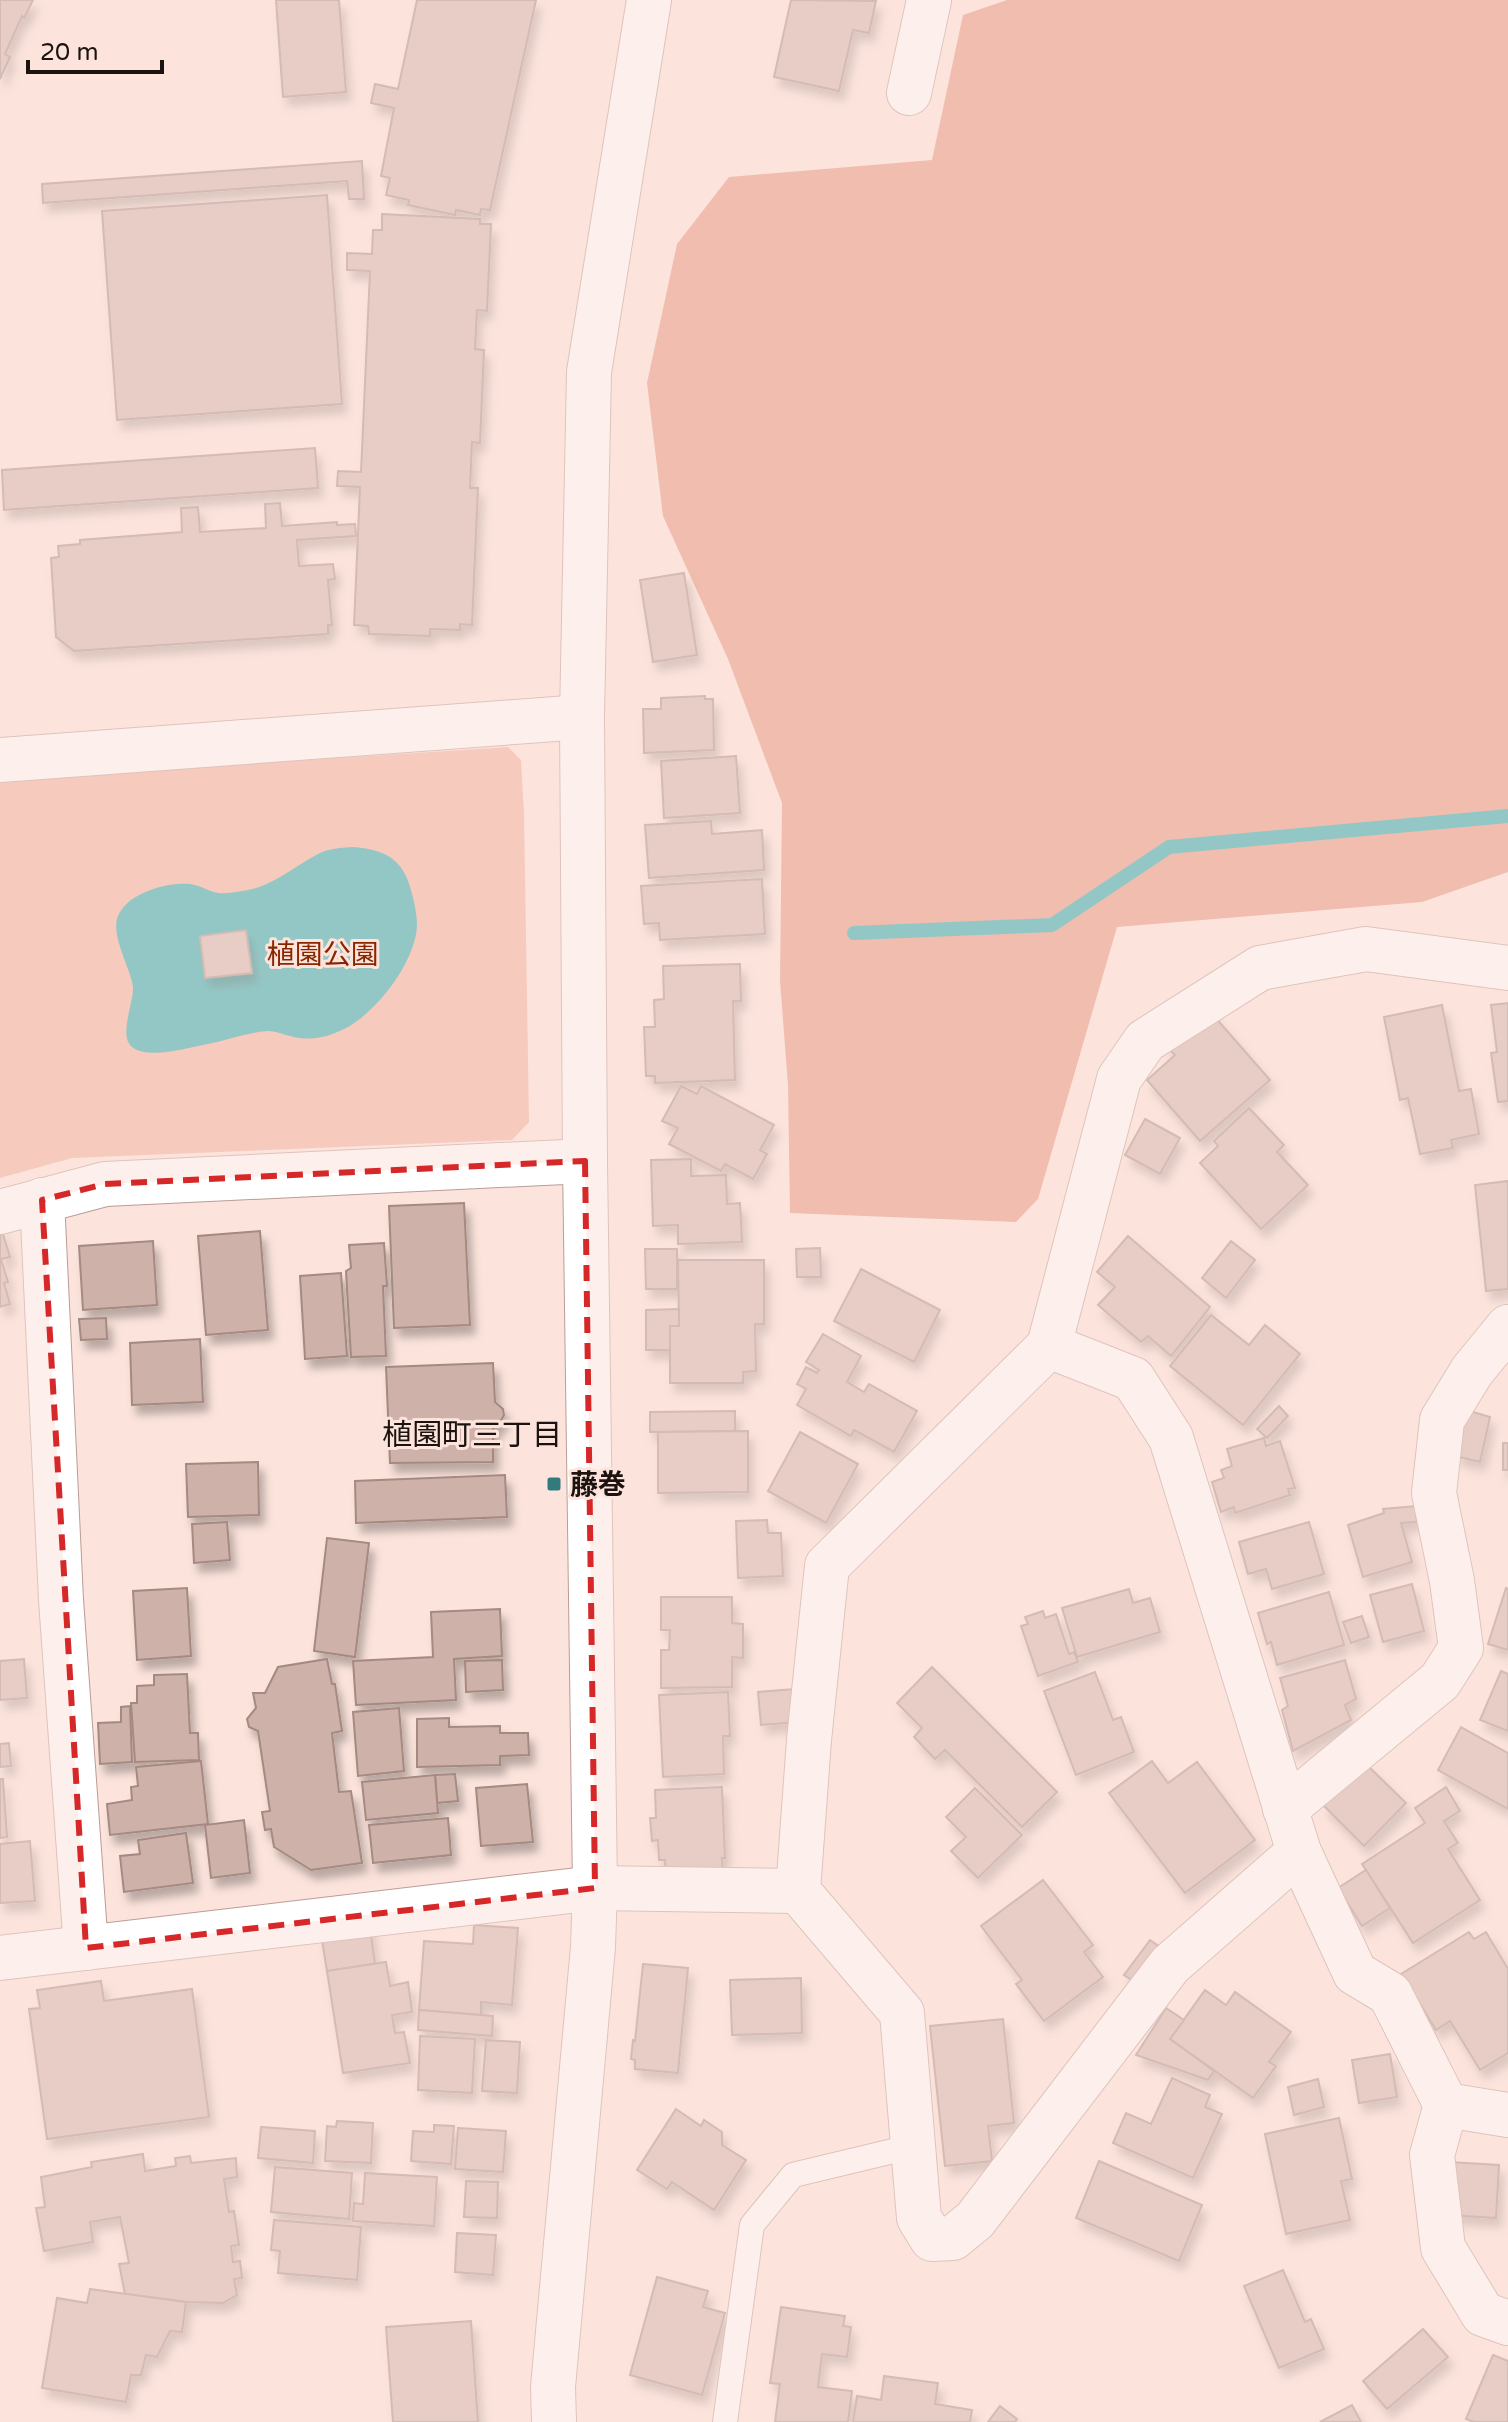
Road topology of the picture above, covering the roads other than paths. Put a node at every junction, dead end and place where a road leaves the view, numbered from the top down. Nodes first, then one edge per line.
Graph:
1 (649, 0) edge
2 (929, 0) edge
3 (909, 93) dead end
4 (582, 717) junction
5 (0, 760) edge
6 (1508, 968) edge
7 (585, 1161) junction
8 (42, 1200) junction
9 (0, 1212) edge
10 (1508, 1327) edge
11 (1049, 1346) junction
12 (1285, 1809) junction
13 (1299, 1852) junction
14 (595, 1888) junction
15 (798, 1891) junction
16 (86, 1948) junction
17 (0, 1958) edge
18 (1446, 2105) junction
19 (1508, 2115) edge
20 (914, 2146) junction
21 (1508, 2323) edge
22 (554, 2422) edge
23 (725, 2422) edge

1 - 4 street
2 - 3 street
4 - 5 street
4 - 7 street
6 - 11 street
7 - 8 street
7 - 14 street
8 - 9 street
8 - 16 street
10 - 12 street
11 - 12 street
11 - 15 street
12 - 13 street
13 - 18 street
13 - 20 street
14 - 15 street
14 - 16 street
14 - 22 street
15 - 20 street
16 - 17 street
18 - 19 street
18 - 21 street
20 - 23 lane

